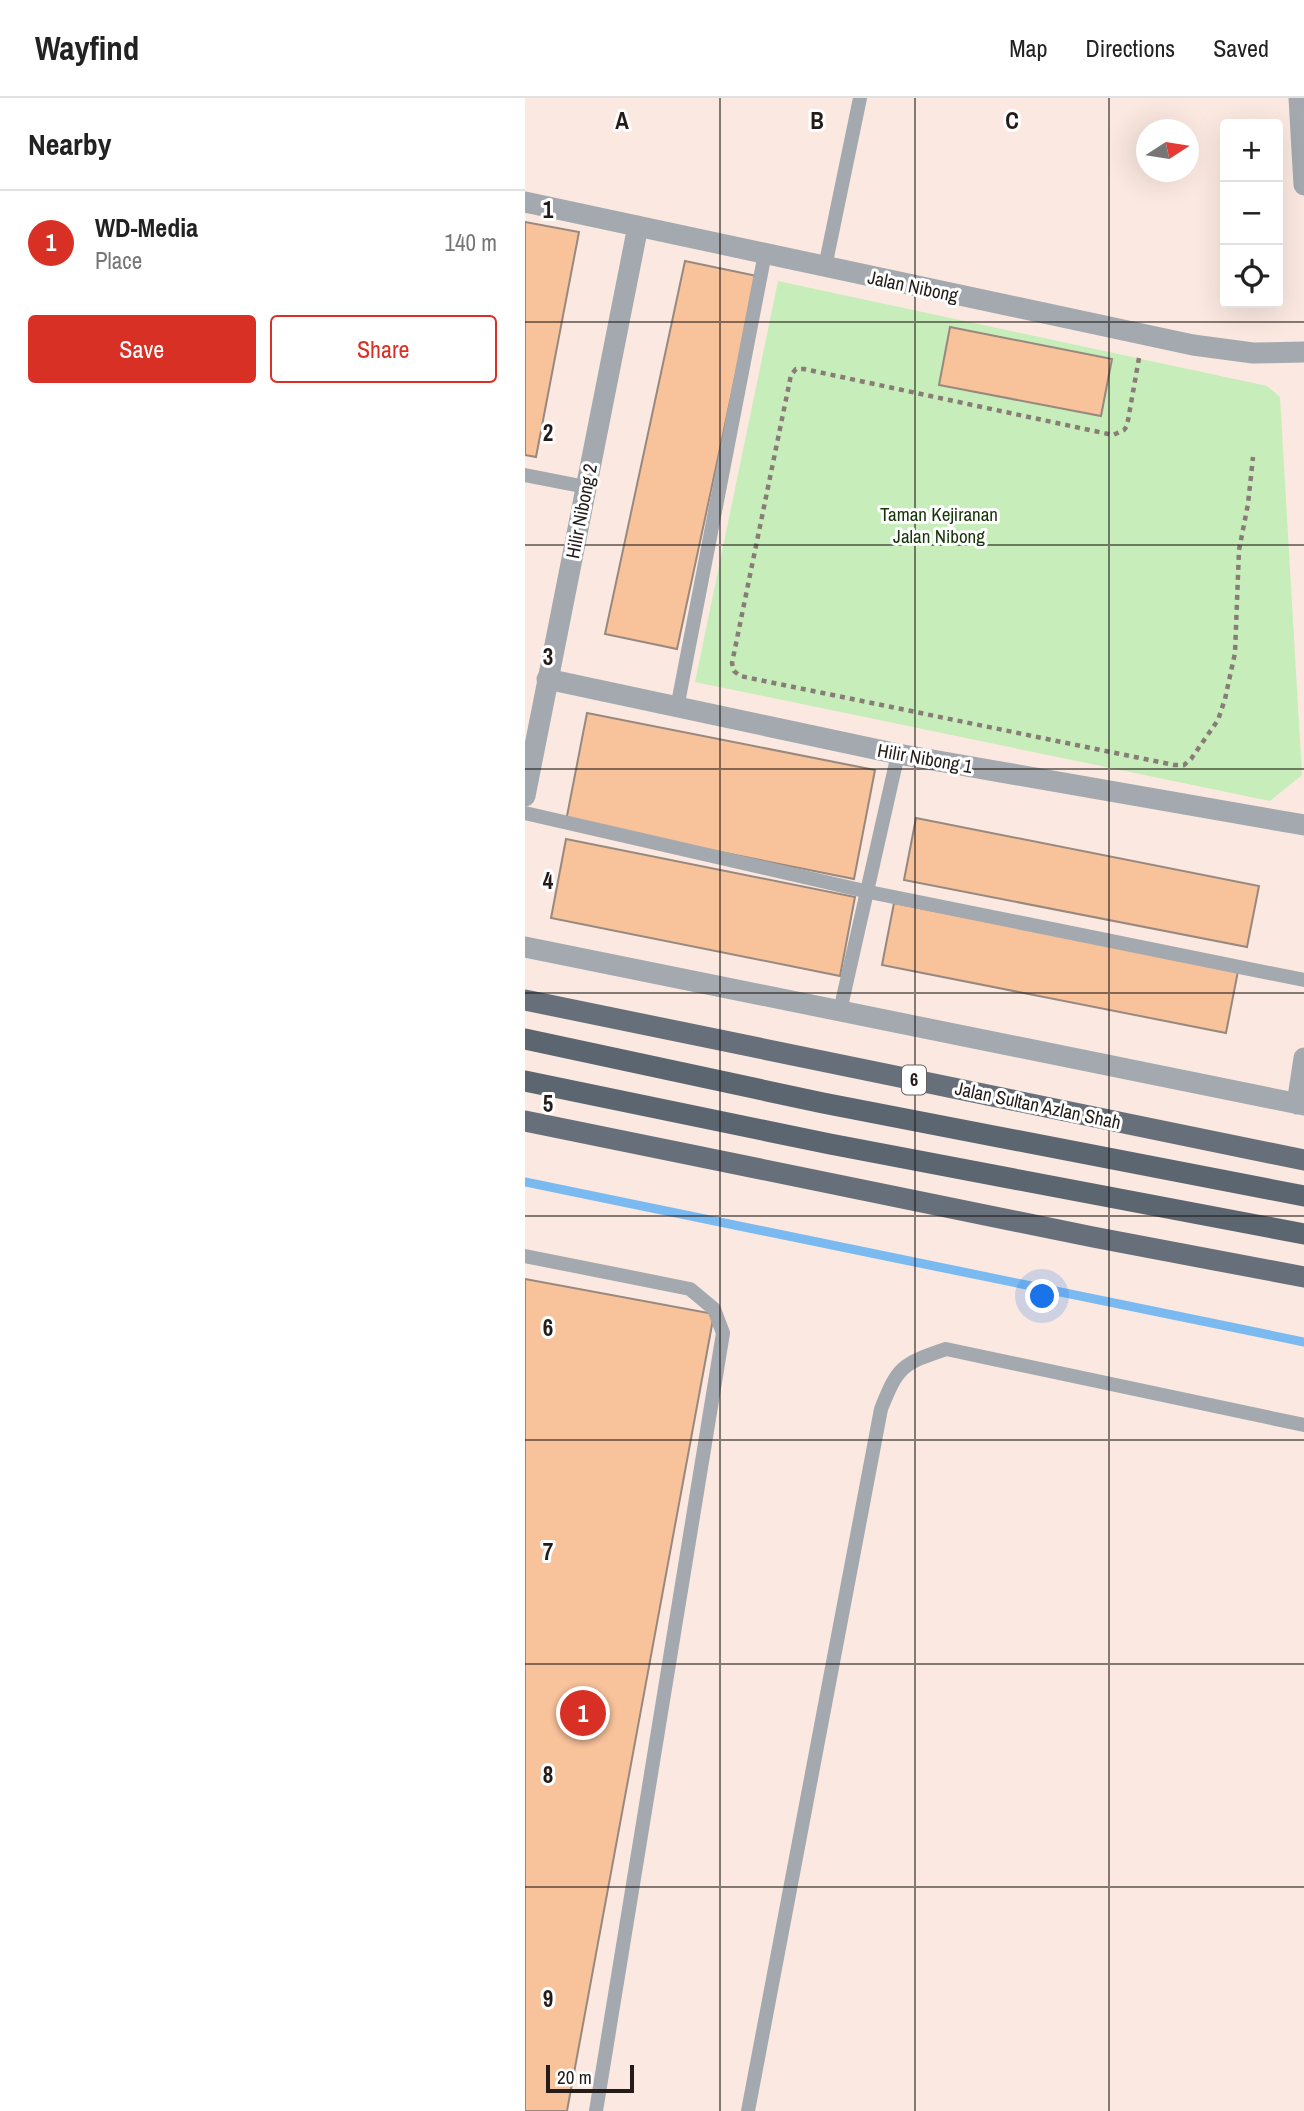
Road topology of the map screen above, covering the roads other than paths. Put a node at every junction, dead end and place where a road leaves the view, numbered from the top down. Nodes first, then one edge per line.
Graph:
1 (860, 98) edge
2 (1299, 98) edge
3 (1304, 185) edge
4 (525, 202) edge
5 (638, 226) junction
6 (765, 253) junction
7 (825, 267) junction
8 (1304, 352) edge
9 (525, 475) edge
10 (586, 487) junction
11 (548, 679) junction
12 (677, 708) junction
13 (898, 754) junction
14 (525, 796) edge
15 (525, 813) edge
16 (1304, 825) edge
17 (869, 892) junction
18 (525, 947) edge
19 (1304, 980) edge
20 (525, 1000) edge
21 (840, 1011) junction
22 (525, 1039) edge
23 (1304, 1058) edge
24 (525, 1081) edge
25 (1300, 1104) edge
26 (525, 1121) edge
27 (1304, 1160) edge
28 (1304, 1196) edge
29 (1304, 1234) edge
30 (525, 1256) edge
31 (1304, 1277) edge
32 (1304, 1424) edge
33 (596, 2111) edge
34 (748, 2111) edge

1 - 7 lane
2 - 3 street
4 - 5 street, Jalan Nibong
5 - 6 street, Jalan Nibong
5 - 10 street, Hilir Nibong 2
6 - 7 street, Jalan Nibong
6 - 12 lane
7 - 8 street, Jalan Nibong
9 - 10 lane
10 - 11 street, Hilir Nibong 2
11 - 12 street, Hilir Nibong 1
11 - 14 street, Hilir Nibong 2
12 - 13 street, Hilir Nibong 1
13 - 16 street, Hilir Nibong 1
13 - 17 lane
15 - 17 lane
17 - 19 lane
17 - 21 lane
18 - 21 street
20 - 27 main road, Jalan Sultan Azlan Shah / 6
21 - 25 street
22 - 28 highway, Jalan Sultan Azlan Shah / 6
23 - 25 street
24 - 29 highway
26 - 31 main road
30 - 33 lane
32 - 34 lane

